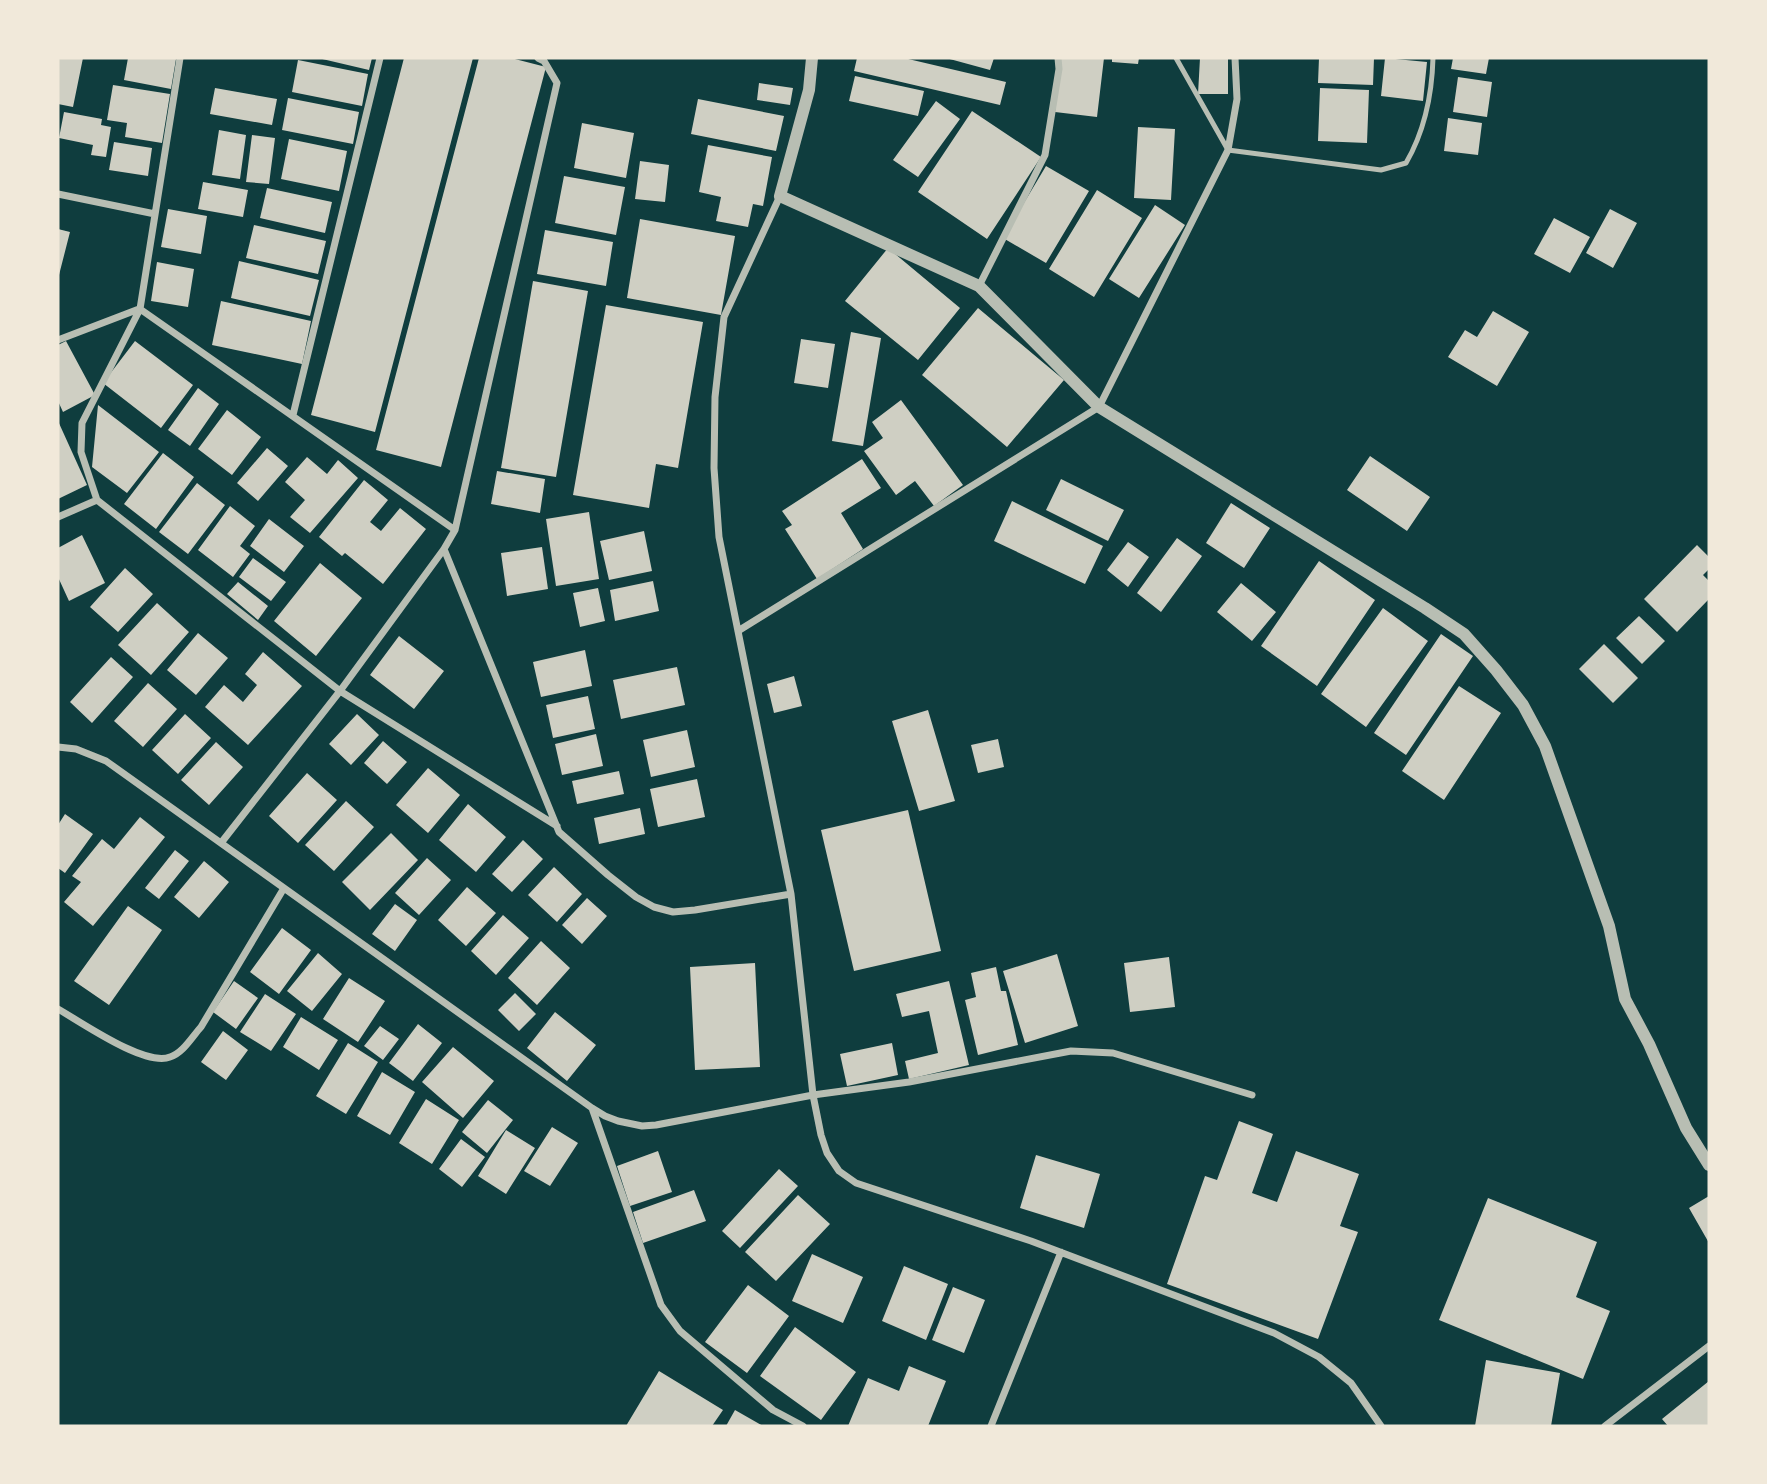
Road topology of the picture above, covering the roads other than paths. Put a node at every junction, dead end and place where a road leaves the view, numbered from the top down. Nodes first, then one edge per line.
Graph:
1 (180, 58) edge
2 (380, 58) edge
3 (538, 58) edge
4 (812, 58) edge
5 (1058, 58) edge
6 (1176, 58) edge
7 (1235, 58) edge
8 (1433, 58) edge
9 (1228, 150) junction
10 (58, 194) edge
11 (780, 196) junction
12 (155, 214) junction
13 (979, 286) junction
14 (140, 309) junction
15 (58, 340) edge
16 (1099, 407) junction
17 (293, 415) junction
18 (97, 500) junction
19 (58, 517) edge
20 (455, 530) junction
21 (444, 549) junction
22 (738, 631) junction
23 (340, 691) junction
24 (58, 747) edge
25 (557, 826) junction
26 (221, 843) junction
27 (284, 888) junction
28 (791, 894) junction
29 (58, 1009) edge
30 (813, 1095) junction
31 (1252, 1095) dead end
32 (592, 1108) junction
33 (1709, 1165) edge
34 (1061, 1252) junction
35 (1709, 1346) edge
36 (803, 1426) edge
37 (990, 1426) edge
38 (1381, 1426) edge
39 (1605, 1426) edge

1 - 12 street
2 - 17 street
3 - 20 street
4 - 11 street
5 - 13 street
6 - 9 lane
7 - 9 street
8 - 9 lane
9 - 16 street
10 - 12 street
11 - 13 street
11 - 22 street
12 - 14 street
13 - 16 street
14 - 15 street
14 - 17 street
14 - 18 street
16 - 22 street
16 - 33 street
17 - 20 street
18 - 19 street
18 - 23 street
20 - 21 street
21 - 23 street
21 - 25 street
22 - 28 street
23 - 25 street
23 - 26 street
24 - 26 street
25 - 28 street
26 - 27 street
27 - 29 street
27 - 32 street
28 - 30 street
30 - 31 street
30 - 32 street
30 - 34 street
32 - 36 street
34 - 37 street
34 - 38 street
35 - 39 street

